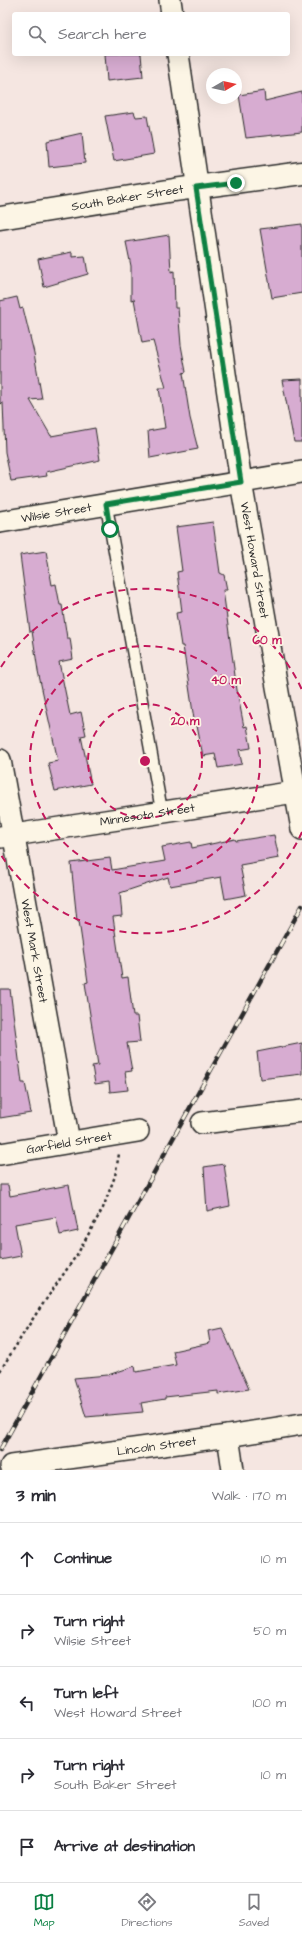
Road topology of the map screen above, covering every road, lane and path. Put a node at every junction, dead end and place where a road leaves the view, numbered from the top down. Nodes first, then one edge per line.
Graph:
1 (170, 0) edge
2 (172, 12) edge
3 (178, 56) edge
4 (302, 173) edge
5 (196, 188) junction
6 (0, 218) edge
7 (302, 472) edge
8 (241, 482) junction
9 (106, 504) junction
10 (0, 522) edge
11 (0, 760) edge
12 (295, 792) junction
13 (162, 813) junction
14 (302, 829) edge
15 (7, 836) edge
16 (302, 1111) edge
17 (202, 1123) dead end
18 (129, 1133) joint
19 (69, 1142) junction
20 (0, 1154) edge
21 (0, 1371) edge
22 (302, 1424) edge
23 (228, 1436) junction
24 (72, 1464) edge
25 (11, 1466) dead end
26 (233, 1470) edge

1 - 2 street
3 - 5 street, West Howard Street
4 - 5 street, South Baker Street
5 - 6 street, South Baker Street
5 - 8 street, West Howard Street
7 - 8 street, Wilsie Street
8 - 9 street, Wilsie Street
8 - 12 street, West Howard Street
9 - 10 street, Wilsie Street
9 - 13 lane
11 - 15 street, West Mark Street
12 - 13 street, Minnesota Street
12 - 14 street, West Howard Street
13 - 15 street, Minnesota Street
15 - 19 street, West Mark Street
16 - 17 street
18 - 19 street, Garfield Street
18 - 21 path
19 - 20 street, Garfield Street
22 - 23 street, Lincoln Street
23 - 24 street, Lincoln Street
23 - 26 street
24 - 25 street, Lincoln Street

